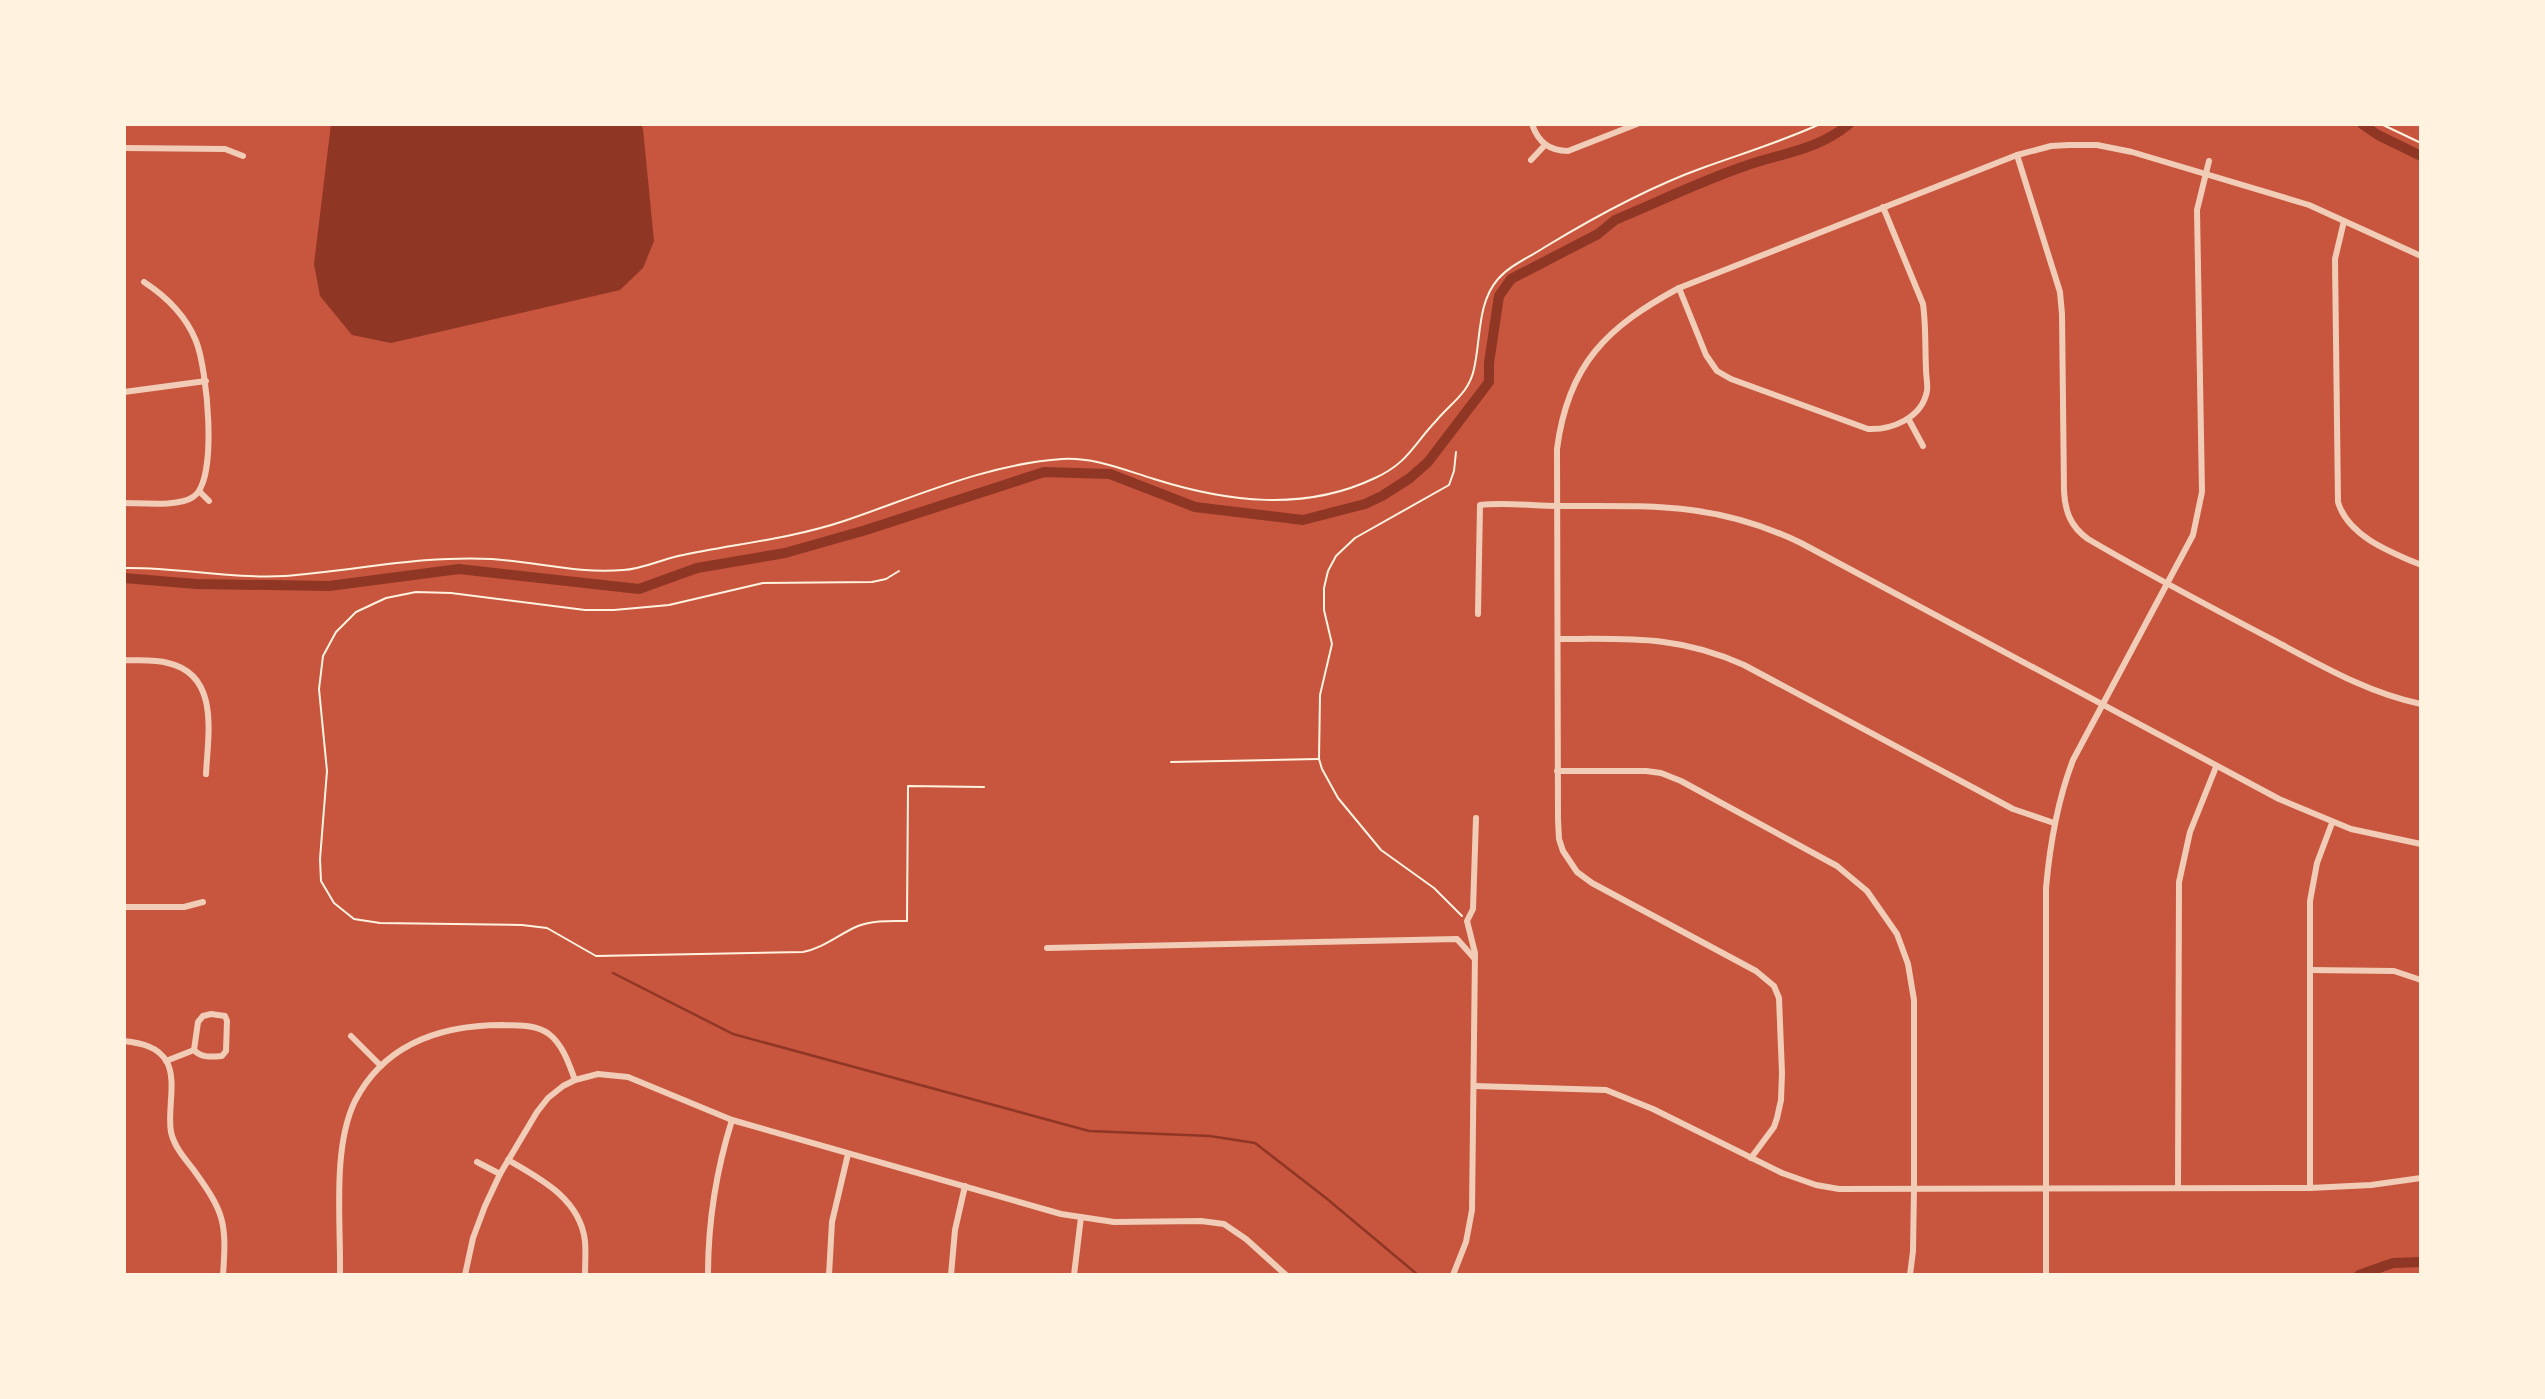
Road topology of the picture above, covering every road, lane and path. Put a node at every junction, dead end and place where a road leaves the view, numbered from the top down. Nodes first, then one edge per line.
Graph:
1 (1532, 124) edge
2 (1637, 124) edge
3 (1821, 124) edge
4 (2381, 124) edge
5 (2421, 143) edge
6 (1545, 145) junction
7 (124, 148) edge
8 (2017, 155) junction
9 (243, 156) dead end
10 (1531, 160) dead end
11 (2209, 161) dead end
12 (2208, 174) junction
13 (1883, 207) junction
14 (2344, 221) junction
15 (2421, 256) edge
16 (144, 282) dead end
17 (1679, 288) junction
18 (206, 381) junction
19 (124, 392) edge
20 (1909, 419) junction
21 (1923, 446) dead end
22 (1456, 452) dead end
23 (200, 492) junction
24 (209, 502) dead end
25 (124, 503) edge
26 (1557, 506) junction
27 (2421, 565) edge
28 (124, 568) edge
29 (899, 571) dead end
30 (2165, 584) junction
31 (1478, 614) dead end
32 (1558, 639) junction
33 (124, 660) edge
34 (2102, 703) junction
35 (2421, 704) edge
36 (1319, 760) junction
37 (1171, 762) dead end
38 (2216, 767) junction
39 (1557, 771) junction
40 (206, 774) dead end
41 (984, 787) dead end
42 (1476, 817) dead end
43 (2054, 823) junction
44 (2332, 823) junction
45 (2421, 844) edge
46 (203, 902) dead end
47 (124, 906) edge
48 (1467, 921) junction
49 (1047, 948) dead end
50 (1474, 958) junction
51 (2310, 970) junction
52 (2421, 980) edge
53 (351, 1036) dead end
54 (124, 1041) edge
55 (194, 1050) junction
56 (166, 1061) junction
57 (381, 1066) junction
58 (575, 1080) junction
59 (1474, 1087) junction
60 (732, 1120) junction
61 (848, 1154) junction
62 (1751, 1158) junction
63 (508, 1160) junction
64 (477, 1162) dead end
65 (500, 1174) junction
66 (2421, 1178) edge
67 (965, 1186) junction
68 (2046, 1188) junction
69 (2178, 1188) junction
70 (2310, 1188) junction
71 (1914, 1189) junction
72 (1081, 1217) junction
73 (1278, 1268) junction
74 (223, 1275) edge
75 (341, 1275) edge
76 (466, 1275) edge
77 (585, 1275) edge
78 (708, 1275) edge
79 (829, 1275) edge
80 (951, 1275) edge
81 (1073, 1275) edge
82 (1273, 1275) edge
83 (1286, 1275) edge
84 (1453, 1275) edge
85 (1910, 1275) edge
86 (2046, 1275) edge

1 - 6 street
2 - 6 street
3 - 28 path
4 - 5 path
6 - 10 street
7 - 9 street
8 - 12 street
8 - 13 street
8 - 30 street
11 - 12 street
12 - 14 street
12 - 30 street
13 - 17 street
13 - 20 street
14 - 15 street
14 - 27 street
16 - 18 street
17 - 20 street
17 - 26 street
18 - 19 street
18 - 23 street
20 - 21 street
22 - 36 path
23 - 24 street
23 - 25 street
26 - 31 street
26 - 32 street
26 - 34 street
29 - 41 path
30 - 34 street
30 - 35 street
32 - 39 street
32 - 43 street
33 - 40 street
34 - 38 street
34 - 43 street
36 - 37 path
36 - 48 path
38 - 44 street
38 - 69 street
39 - 62 street
39 - 71 street
42 - 48 street
43 - 68 street
44 - 45 street
44 - 51 street
46 - 47 street
48 - 50 street
49 - 50 street
50 - 59 street
51 - 52 street
51 - 70 street
53 - 57 street
54 - 56 street
55 - 55 street
55 - 56 street
56 - 74 street
57 - 58 street
57 - 75 street
58 - 60 street
58 - 63 street
59 - 62 street
59 - 84 street
60 - 61 street
60 - 78 street
61 - 67 street
61 - 79 street
62 - 71 street
63 - 65 street
63 - 77 street
64 - 65 street
65 - 76 street
66 - 70 street
67 - 72 street
67 - 80 street
68 - 69 street
68 - 71 street
68 - 86 street
69 - 70 street
71 - 85 street
72 - 73 street
72 - 81 street
73 - 82 street
73 - 83 street

